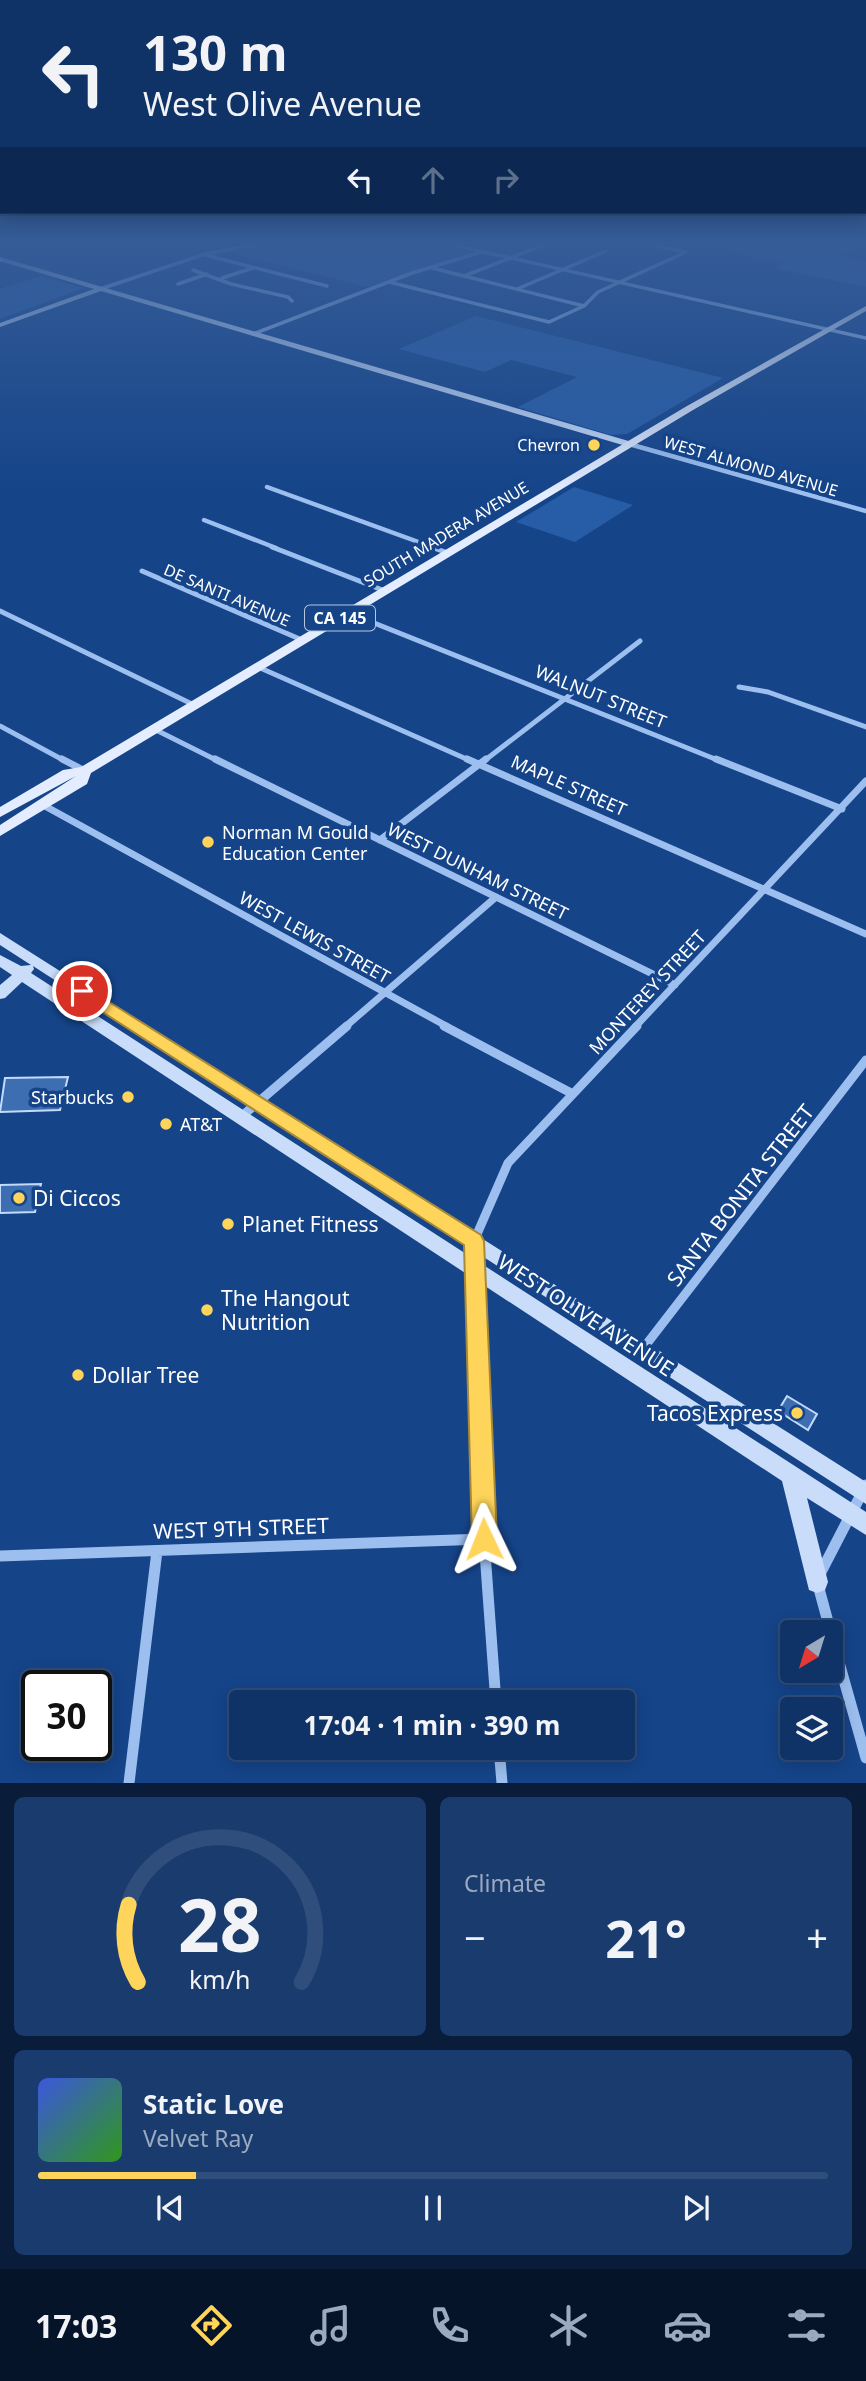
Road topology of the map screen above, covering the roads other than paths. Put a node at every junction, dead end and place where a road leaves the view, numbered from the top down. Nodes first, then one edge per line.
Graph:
1 (230, 327) edge
2 (271, 327) edge
3 (818, 327) edge
4 (833, 327) edge
5 (826, 329) junction
6 (253, 334) junction
7 (866, 338) edge
8 (629, 444) junction
9 (267, 487) dead end
10 (866, 511) edge
11 (204, 520) dead end
12 (448, 553) junction
13 (142, 571) dead end
14 (385, 591) junction
15 (0, 611) edge
16 (349, 612) junction
17 (302, 640) junction
18 (640, 641) dead end
19 (258, 667) junction
20 (738, 687) dead end
21 (567, 697) junction
22 (194, 705) junction
23 (0, 726) edge
24 (866, 727) edge
25 (154, 729) junction
26 (480, 763) junction
27 (85, 771) junction
28 (866, 781) edge
29 (43, 805) junction
30 (842, 808) junction
31 (0, 814) edge
32 (0, 831) edge
33 (380, 840) junction
34 (766, 891) junction
35 (496, 897) junction
36 (866, 934) edge
37 (0, 938) edge
38 (0, 960) edge
39 (37, 962) junction
40 (20, 973) junction
41 (675, 985) junction
42 (0, 994) edge
43 (385, 994) junction
44 (866, 1060) edge
45 (573, 1094) junction
46 (258, 1102) junction
47 (242, 1116) junction
48 (474, 1241) junction
49 (475, 1270) junction
50 (641, 1352) junction
51 (791, 1475) junction
52 (865, 1490) edge
53 (858, 1519) edge
54 (484, 1539) junction
55 (157, 1551) junction
56 (0, 1556) edge
57 (817, 1582) junction
58 (827, 1620) edge
59 (844, 1679) edge
60 (495, 1690) edge
61 (866, 1758) edge
62 (500, 1760) edge
63 (130, 1783) edge
64 (502, 1783) edge

1 - 6 main road
2 - 6 street
3 - 5 street
4 - 5 main road, SOUTH MADERA AVENUE / CA 145
5 - 7 street
5 - 8 main road, SOUTH MADERA AVENUE / CA 145
6 - 8 main road
8 - 10 street, WEST ALMOND AVENUE
8 - 12 main road, SOUTH MADERA AVENUE / CA 145
9 - 12 street
11 - 14 street
12 - 14 main road, SOUTH MADERA AVENUE / CA 145
13 - 17 street, DE SANTI AVENUE
14 - 16 main road, SOUTH MADERA AVENUE / CA 145
15 - 22 street
16 - 17 main road, SOUTH MADERA AVENUE / CA 145
16 - 21 street, WALNUT STREET
17 - 19 main road, SOUTH MADERA AVENUE / CA 145
18 - 21 street
19 - 22 main road, SOUTH MADERA AVENUE / CA 145
19 - 26 street, MAPLE STREET
20 - 24 street
21 - 26 street
21 - 30 street, WALNUT STREET
22 - 25 main road, SOUTH MADERA AVENUE / CA 145
23 - 27 street
25 - 27 main road, SOUTH MADERA AVENUE / CA 145
25 - 33 street, WEST DUNHAM STREET
26 - 33 street
26 - 34 street, MAPLE STREET
27 - 29 main road, SOUTH MADERA AVENUE / CA 145
27 - 31 main road, SOUTH MADERA AVENUE / CA 145
28 - 30 street, MONTEREY STREET
29 - 32 main road, SOUTH MADERA AVENUE / CA 145
29 - 43 street, WEST LEWIS STREET
30 - 34 street, MONTEREY STREET
33 - 35 street, WEST DUNHAM STREET
34 - 36 street, MAPLE STREET
34 - 41 street, MONTEREY STREET
35 - 41 street, WEST DUNHAM STREET
35 - 43 street
37 - 39 main road, WEST OLIVE AVENUE
38 - 40 main road, WEST OLIVE AVENUE
39 - 40 main road
39 - 46 main road, WEST OLIVE AVENUE
40 - 42 main road
40 - 47 main road, WEST OLIVE AVENUE
41 - 45 street, MONTEREY STREET
43 - 45 street, WEST LEWIS STREET
43 - 46 street
44 - 50 street, SANTA BONITA STREET
45 - 48 street, MONTEREY STREET
46 - 47 street
46 - 48 main road, WEST OLIVE AVENUE
47 - 49 main road, WEST OLIVE AVENUE
48 - 49 street
48 - 50 main road, WEST OLIVE AVENUE
49 - 51 main road, WEST OLIVE AVENUE
49 - 54 street
50 - 52 main road, WEST OLIVE AVENUE
51 - 53 main road, WEST OLIVE AVENUE
51 - 57 main road
52 - 53 street
53 - 57 street
54 - 55 street, WEST 9TH STREET
54 - 60 street
55 - 56 street, WEST 9TH STREET
55 - 63 street
57 - 58 street
59 - 61 street
62 - 64 street

